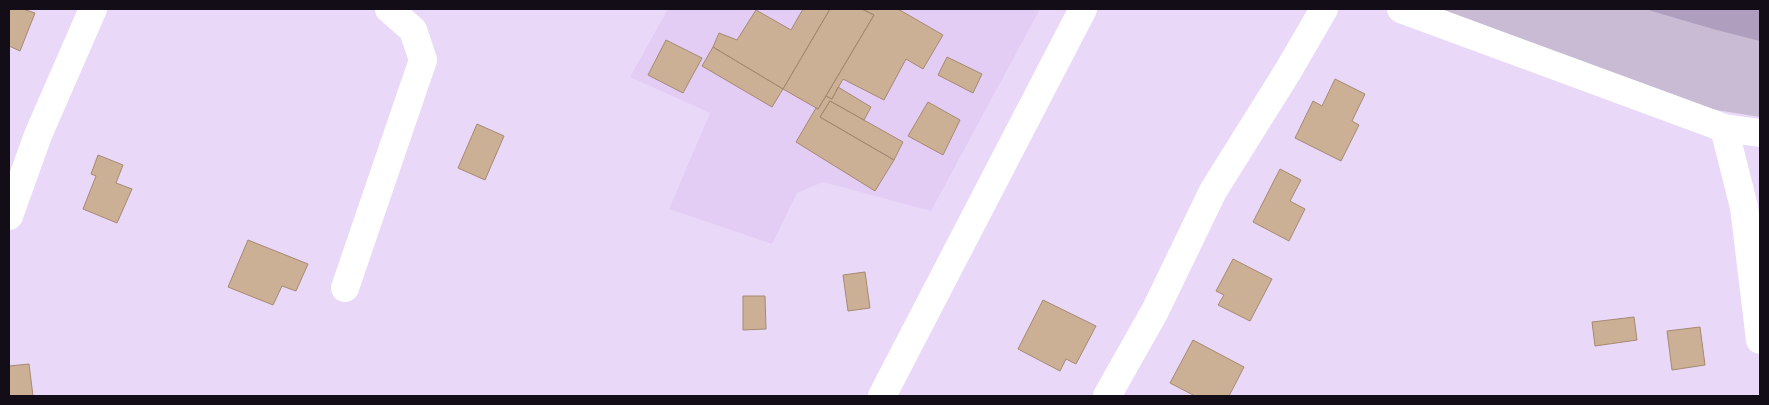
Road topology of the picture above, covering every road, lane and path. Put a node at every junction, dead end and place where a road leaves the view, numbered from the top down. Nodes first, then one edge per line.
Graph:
1 (92, 9) edge
2 (389, 9) edge
3 (1083, 9) edge
4 (1324, 9) edge
5 (1401, 9) edge
6 (1724, 128) junction
7 (1760, 132) edge
8 (9, 216) edge
9 (345, 288) dead end
10 (1760, 340) edge
11 (882, 396) edge
12 (1107, 396) edge

1 - 8 street
2 - 9 street
3 - 11 street
4 - 12 street
5 - 6 street
6 - 7 street
6 - 10 street

